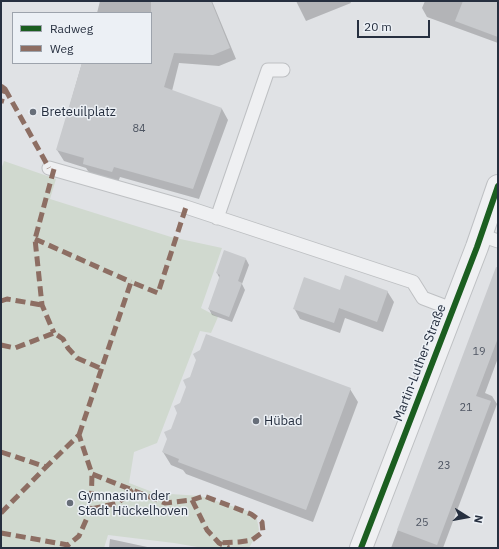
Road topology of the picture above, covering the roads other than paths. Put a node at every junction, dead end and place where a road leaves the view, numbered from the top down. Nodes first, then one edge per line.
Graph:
1 (283, 70) dead end
2 (49, 168) dead end
3 (498, 186) edge
4 (217, 218) junction
5 (490, 238) edge
6 (452, 309) junction
7 (361, 548) edge

1 - 4 lane
2 - 4 lane
3 - 5 street, Martin-Luther-Straße
4 - 6 lane
5 - 6 street, Martin-Luther-Straße
6 - 7 street, Martin-Luther-Straße

